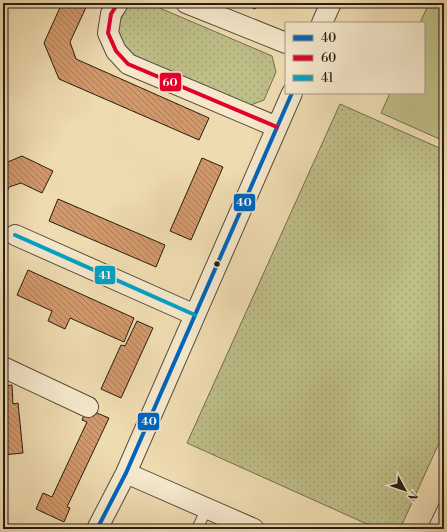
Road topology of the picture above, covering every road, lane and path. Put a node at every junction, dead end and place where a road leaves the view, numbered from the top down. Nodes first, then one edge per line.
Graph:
1 (118, 3) edge
2 (186, 3) edge
3 (331, 3) edge
4 (322, 22) edge
5 (285, 43) edge
6 (292, 94) edge
7 (277, 127) junction
8 (14, 235) dead end
9 (195, 315) junction
10 (3, 367) edge
11 (88, 407) dead end
12 (126, 473) junction
13 (444, 506) edge
14 (207, 508) junction
15 (97, 529) edge
16 (196, 529) edge
17 (254, 529) edge
18 (433, 529) edge

1 - 7 street
2 - 5 street
3 - 4 street
6 - 7 street
7 - 9 street
8 - 9 street
9 - 12 street
10 - 11 street
12 - 14 street
12 - 15 street
13 - 18 lane
14 - 16 lane
14 - 17 street

